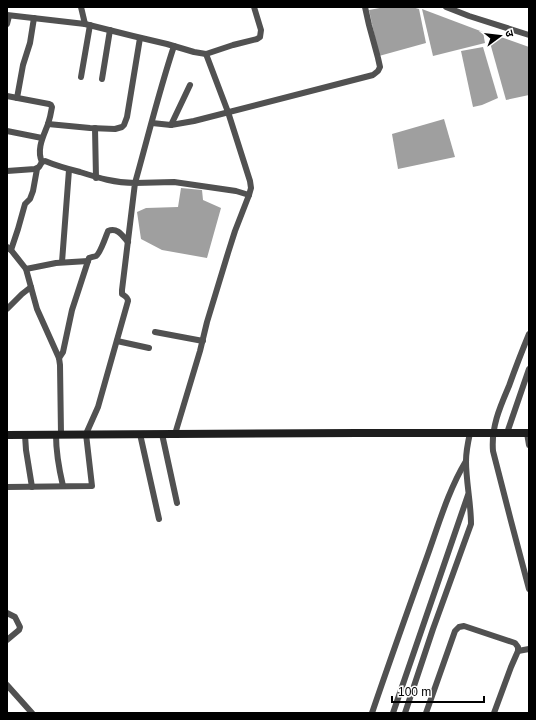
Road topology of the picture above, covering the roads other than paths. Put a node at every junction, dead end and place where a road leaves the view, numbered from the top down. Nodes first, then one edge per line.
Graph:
1 (81, 7) edge
2 (254, 7) edge
3 (365, 7) edge
4 (446, 7) edge
5 (8, 15) edge
6 (34, 18) junction
7 (7, 24) edge
8 (88, 24) junction
9 (110, 30) junction
10 (529, 35) edge
11 (140, 38) junction
12 (174, 46) junction
13 (206, 54) junction
14 (81, 77) dead end
15 (102, 79) dead end
16 (190, 85) dead end
17 (7, 96) edge
18 (17, 98) junction
19 (228, 112) junction
20 (152, 123) junction
21 (48, 124) junction
22 (171, 125) junction
23 (94, 128) junction
24 (7, 131) edge
25 (42, 138) junction
26 (42, 162) junction
27 (37, 169) junction
28 (69, 170) junction
29 (7, 171) edge
30 (96, 178) junction
31 (135, 182) junction
32 (250, 195) junction
33 (128, 242) junction
34 (9, 248) edge
35 (88, 261) junction
36 (62, 262) junction
37 (26, 269) junction
38 (31, 287) junction
39 (7, 309) edge
40 (155, 332) dead end
41 (529, 334) edge
42 (117, 341) junction
43 (203, 341) junction
44 (148, 348) dead end
45 (59, 358) junction
46 (529, 369) edge
47 (470, 433) junction
48 (493, 433) junction
49 (507, 433) junction
50 (528, 433) edge
51 (59, 434) junction
52 (86, 434) junction
53 (140, 434) junction
54 (162, 434) junction
55 (175, 434) junction
56 (7, 435) edge
57 (25, 435) junction
58 (529, 445) edge
59 (466, 461) junction
60 (63, 486) junction
61 (7, 487) edge
62 (32, 487) junction
63 (469, 495) junction
64 (177, 503) dead end
65 (159, 519) dead end
66 (529, 589) edge
67 (7, 613) edge
68 (7, 640) edge
69 (529, 649) edge
70 (518, 651) junction
71 (7, 685) edge
72 (32, 713) edge
73 (372, 713) edge
74 (393, 713) edge
75 (405, 713) edge
76 (426, 713) edge
77 (494, 713) edge

1 - 8 street
2 - 13 street
3 - 19 street
4 - 10 street
5 - 6 street
5 - 7 street
6 - 8 street
6 - 18 street
8 - 9 street
8 - 14 street
9 - 11 street
9 - 15 street
11 - 12 street
11 - 23 street
12 - 13 street
12 - 20 street
13 - 19 street
16 - 22 street
17 - 18 street
18 - 21 street
19 - 22 street
19 - 32 street
20 - 22 street
20 - 31 street
21 - 23 street
21 - 25 street
23 - 30 street
24 - 25 street
25 - 26 street
26 - 27 street
26 - 28 street
27 - 29 street
27 - 34 street
28 - 30 street
28 - 36 street
30 - 31 street
31 - 32 street
31 - 33 street
32 - 43 street
33 - 35 street
33 - 42 street
34 - 37 street
35 - 36 street
35 - 45 street
36 - 37 street
37 - 38 street
38 - 39 street
38 - 45 street
40 - 43 street
41 - 48 street
42 - 44 street
42 - 52 street
43 - 55 street
45 - 51 street
46 - 49 street
47 - 48 street
47 - 55 street
47 - 59 street
48 - 49 street
48 - 66 street
49 - 50 street
50 - 58 street
51 - 52 street
51 - 57 street
51 - 60 street
52 - 53 street
52 - 60 street
53 - 54 street
53 - 65 street
54 - 55 street
54 - 64 street
56 - 57 street
57 - 62 street
59 - 63 street
59 - 73 street
60 - 62 street
61 - 62 street
63 - 74 street
63 - 75 street
67 - 68 street
69 - 70 street
70 - 76 street
70 - 77 street
71 - 72 street

